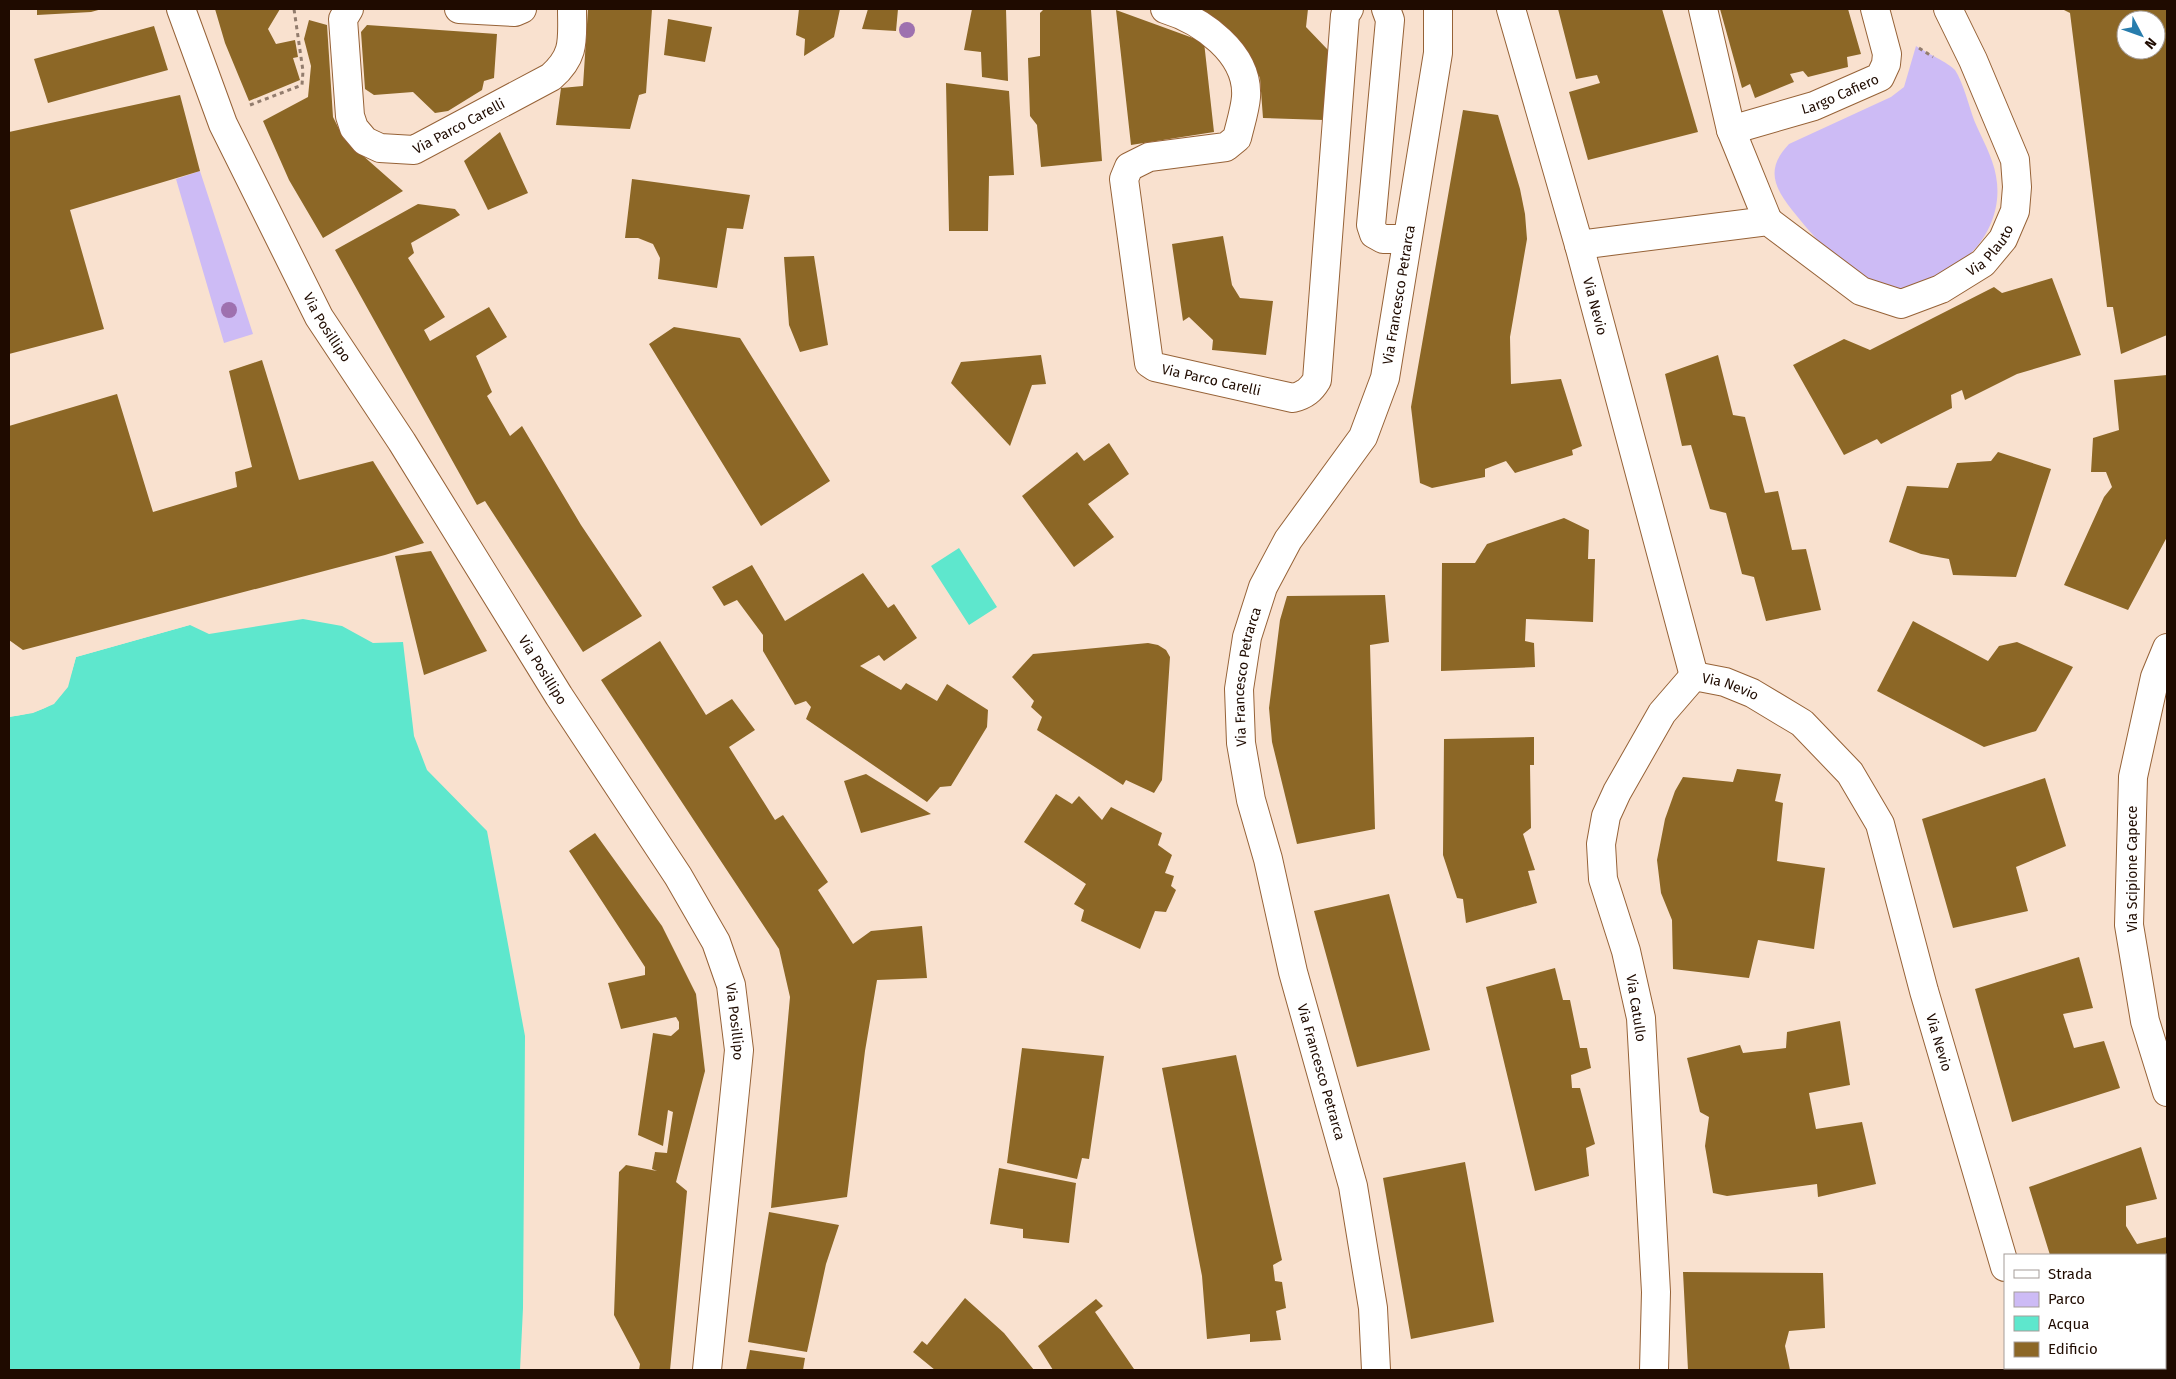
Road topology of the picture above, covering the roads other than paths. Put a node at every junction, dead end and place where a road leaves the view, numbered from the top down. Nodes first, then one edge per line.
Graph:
1 (181, 9) edge
2 (349, 9) edge
3 (459, 9) edge
4 (522, 9) edge
5 (572, 9) edge
6 (1165, 9) edge
7 (1349, 9) edge
8 (1386, 9) edge
9 (1438, 9) edge
10 (1511, 9) edge
11 (1703, 9) edge
12 (1875, 9) edge
13 (1948, 9) edge
14 (1731, 130) junction
15 (1768, 221) junction
16 (1406, 239) junction
17 (1578, 244) junction
18 (2167, 648) edge
19 (1694, 676) junction
20 (2167, 1092) edge
21 (2004, 1264) edge
22 (707, 1370) edge
23 (1376, 1370) edge
24 (1654, 1370) edge

1 - 22 street, Via Posillipo
2 - 5 street, Via Parco Carelli
3 - 4 street
6 - 7 street, Via Parco Carelli
8 - 16 street
9 - 16 street, Via Francesco Petrarca
10 - 17 street, Via Nevio
11 - 14 street
12 - 14 street, Largo Cafiero
13 - 15 street, Via Plauto
14 - 15 street
15 - 17 street
16 - 23 street, Via Francesco Petrarca
17 - 19 street, Via Nevio
18 - 20 street, Via Scipione Capece
19 - 21 street, Via Nevio
19 - 24 street, Via Catullo

